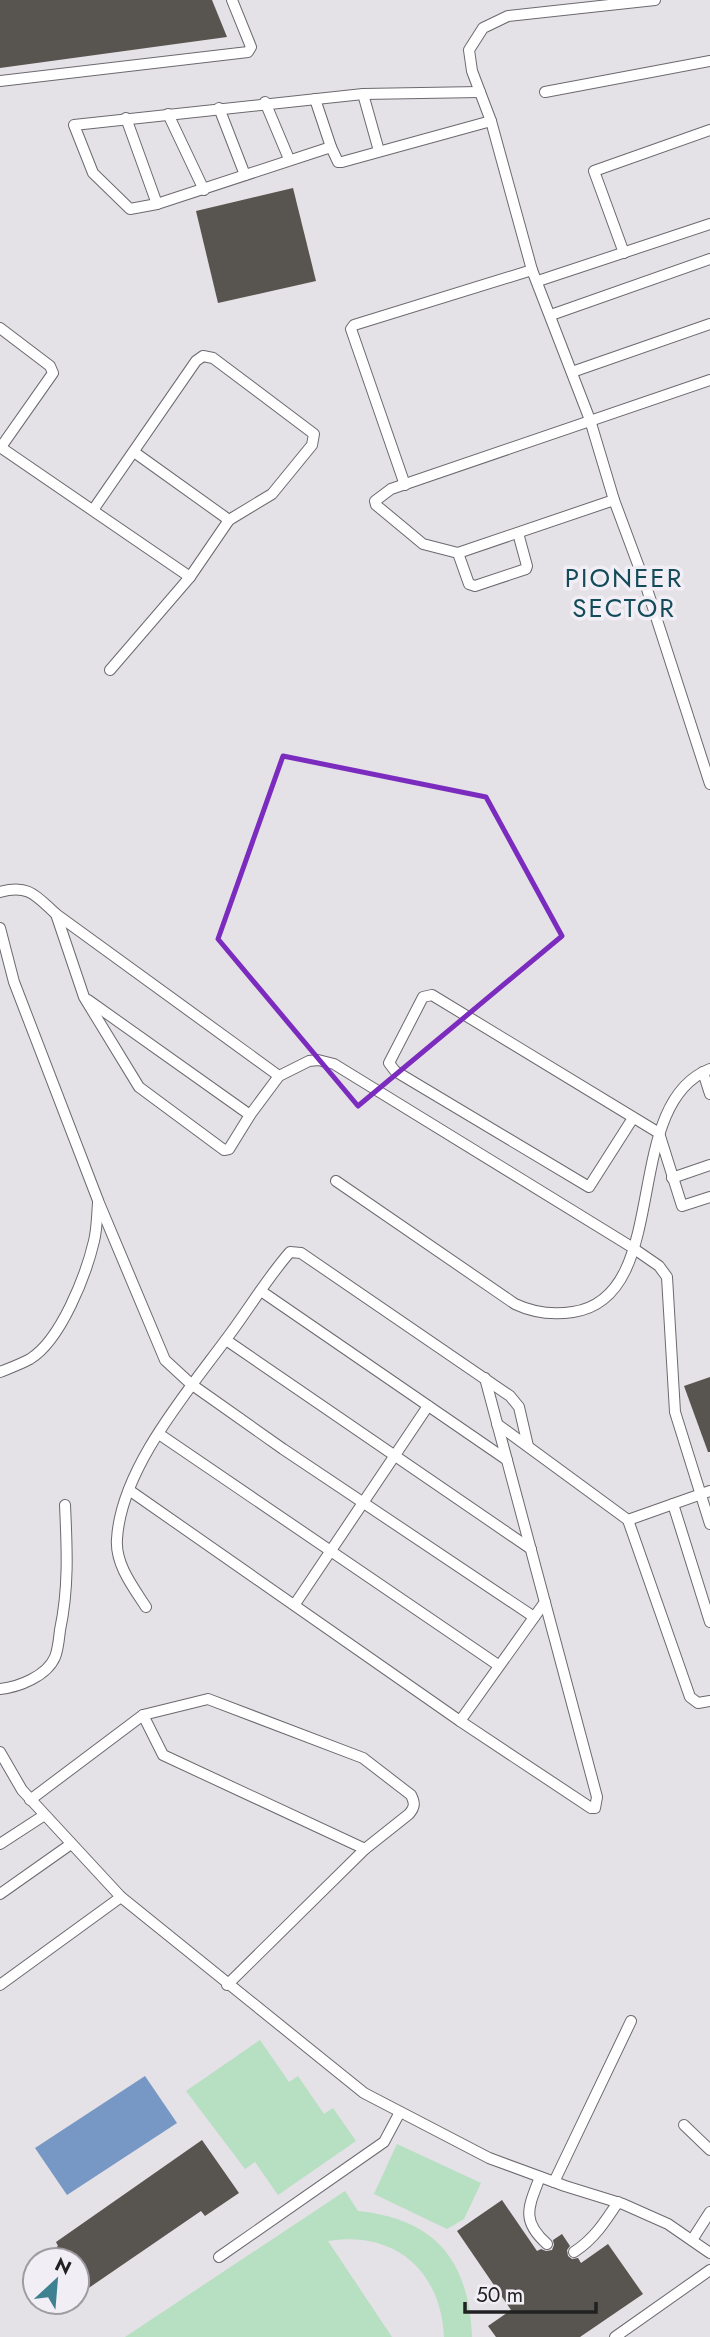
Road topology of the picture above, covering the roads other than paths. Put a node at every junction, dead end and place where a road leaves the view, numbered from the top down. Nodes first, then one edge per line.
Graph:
1 (232, 0) edge
2 (655, 0) edge
3 (710, 61) edge
4 (0, 81) edge
5 (480, 92) junction
6 (545, 92) dead end
7 (363, 94) junction
8 (315, 99) junction
9 (265, 102) junction
10 (219, 108) junction
11 (168, 114) junction
12 (126, 118) junction
13 (491, 121) junction
14 (710, 130) edge
15 (331, 147) junction
16 (379, 151) junction
17 (289, 159) junction
18 (245, 175) junction
19 (204, 190) junction
20 (157, 204) junction
21 (710, 224) edge
22 (624, 253) junction
23 (710, 259) edge
24 (532, 270) junction
25 (538, 281) junction
26 (551, 315) junction
27 (710, 324) edge
28 (0, 328) edge
29 (572, 372) junction
30 (710, 380) edge
31 (590, 420) junction
32 (0, 447) edge
33 (134, 452) junction
34 (405, 485) junction
35 (614, 500) junction
36 (93, 510) junction
37 (229, 520) junction
38 (518, 533) junction
39 (458, 552) junction
40 (190, 578) junction
41 (110, 670) dead end
42 (710, 784) edge
43 (0, 892) edge
44 (56, 914) junction
45 (0, 928) edge
46 (84, 997) junction
47 (706, 1071) edge
48 (279, 1076) junction
49 (710, 1094) edge
50 (250, 1115) junction
51 (633, 1118) junction
52 (659, 1133) junction
53 (710, 1165) edge
54 (672, 1178) junction
55 (336, 1181) dead end
56 (710, 1198) edge
57 (99, 1203) junction
58 (634, 1249) junction
59 (261, 1291) junction
60 (226, 1340) junction
61 (0, 1372) edge
62 (485, 1378) junction
63 (191, 1384) junction
64 (428, 1406) junction
65 (497, 1424) junction
66 (159, 1434) junction
67 (528, 1446) junction
68 (395, 1455) junction
69 (507, 1460) junction
70 (129, 1490) junction
71 (705, 1493) edge
72 (363, 1501) junction
73 (673, 1504) junction
74 (65, 1505) dead end
75 (628, 1520) junction
76 (710, 1524) edge
77 (531, 1549) junction
78 (330, 1551) junction
79 (545, 1602) junction
80 (295, 1604) junction
81 (146, 1607) dead end
82 (534, 1617) junction
83 (710, 1622) edge
84 (498, 1665) junction
85 (0, 1689) edge
86 (710, 1701) edge
87 (143, 1715) junction
88 (460, 1721) junction
89 (0, 1752) edge
90 (30, 1800) junction
91 (43, 1815) junction
92 (0, 1843) edge
93 (71, 1844) junction
94 (365, 1849) junction
95 (0, 1894) edge
96 (121, 1897) junction
97 (0, 1985) edge
98 (227, 1985) junction
99 (631, 2021) dead end
100 (400, 2112) junction
101 (684, 2125) dead end
102 (710, 2150) edge
103 (540, 2177) junction
104 (554, 2182) junction
105 (618, 2202) junction
106 (710, 2212) edge
107 (692, 2240) junction
108 (547, 2244) dead end
109 (574, 2252) dead end
110 (710, 2253) edge
111 (219, 2257) dead end
112 (710, 2270) edge
113 (615, 2337) edge

1 - 4 lane
2 - 5 lane
3 - 6 lane
5 - 7 lane
5 - 13 lane
7 - 8 lane
7 - 16 lane
8 - 9 lane
8 - 15 lane
9 - 10 lane
9 - 17 lane
10 - 11 lane
10 - 18 lane
11 - 12 lane
11 - 19 lane
12 - 20 lane
12 - 20 lane
13 - 16 lane
13 - 24 lane
14 - 22 lane
15 - 16 lane
15 - 17 lane
17 - 18 lane
18 - 19 lane
19 - 20 lane
21 - 22 lane
22 - 25 lane
23 - 26 lane
24 - 25 lane
24 - 34 lane
25 - 26 lane
26 - 29 lane
27 - 29 lane
28 - 32 lane
29 - 31 lane
30 - 31 lane
31 - 34 lane
31 - 35 lane
32 - 36 lane
33 - 36 lane
33 - 37 lane
33 - 37 lane
34 - 39 lane
35 - 38 lane
35 - 42 lane
36 - 40 lane
37 - 40 lane
38 - 39 lane
38 - 39 lane
40 - 41 lane
43 - 44 lane
44 - 46 lane
44 - 48 lane
45 - 57 lane
46 - 50 lane
46 - 50 lane
47 - 49 lane
47 - 52 lane
48 - 50 lane
48 - 58 lane
51 - 51 lane
51 - 52 lane
52 - 54 lane
52 - 58 lane
53 - 54 lane
54 - 56 lane
55 - 58 lane
57 - 61 lane
57 - 63 lane
58 - 71 lane
59 - 60 lane
59 - 62 lane
59 - 64 lane
60 - 63 lane
60 - 68 lane
62 - 65 lane
62 - 67 lane
63 - 66 lane
63 - 72 lane
64 - 68 lane
64 - 69 lane
65 - 67 lane
65 - 69 lane
66 - 70 lane
66 - 78 lane
67 - 75 lane
68 - 72 lane
68 - 77 lane
69 - 77 lane
70 - 80 lane
70 - 81 lane
71 - 73 lane
71 - 76 lane
72 - 78 lane
72 - 82 lane
73 - 75 lane
73 - 83 lane
74 - 85 lane
75 - 86 lane
77 - 79 lane
78 - 80 lane
78 - 84 lane
79 - 82 lane
79 - 88 lane
80 - 88 lane
82 - 84 lane
84 - 88 lane
87 - 90 lane
87 - 94 lane
87 - 94 lane
89 - 90 lane
90 - 91 lane
91 - 92 lane
91 - 93 lane
93 - 95 lane
93 - 96 lane
94 - 98 lane
96 - 97 lane
96 - 98 lane
98 - 100 lane
99 - 104 lane
100 - 103 lane
100 - 111 lane
101 - 102 lane
103 - 104 lane
103 - 108 lane
104 - 105 lane
105 - 107 lane
105 - 109 lane
106 - 107 lane
107 - 110 lane
112 - 113 lane

